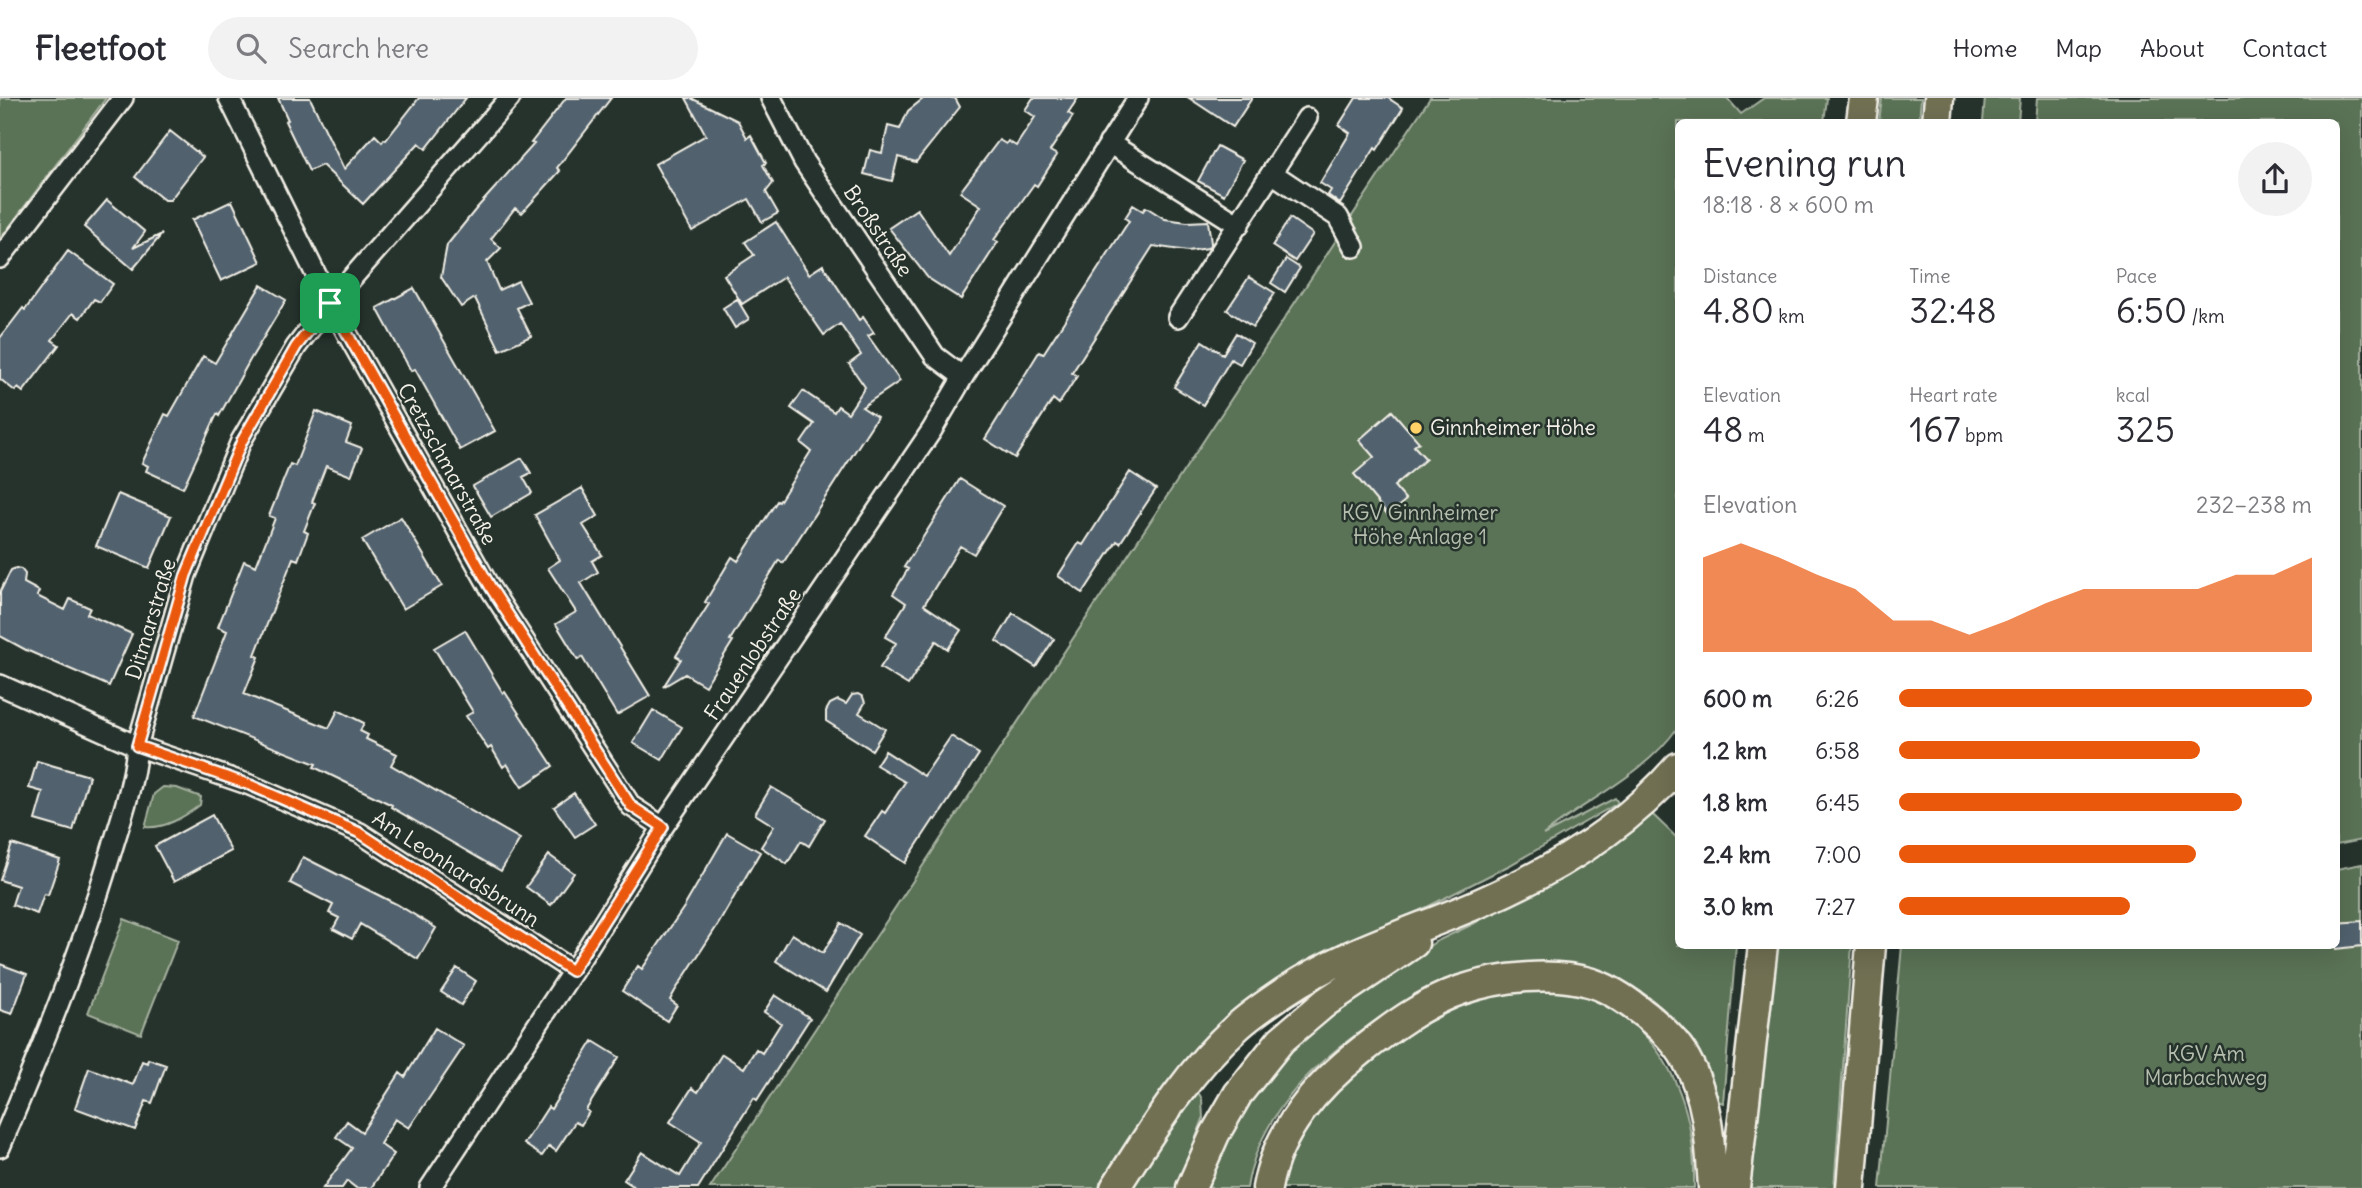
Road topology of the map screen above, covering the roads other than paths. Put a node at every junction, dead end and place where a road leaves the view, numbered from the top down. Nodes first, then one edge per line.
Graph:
1 (123, 98) edge
2 (229, 98) edge
3 (510, 98) edge
4 (771, 98) edge
5 (1138, 98) edge
6 (1864, 98) edge
7 (1939, 98) edge
8 (1307, 118) dead end
9 (1861, 119) edge
10 (1937, 119) edge
11 (1109, 143) junction
12 (1272, 173) junction
13 (1239, 225) junction
14 (1354, 247) dead end
15 (0, 257) edge
16 (330, 303) junction
17 (1178, 317) dead end
18 (963, 377) junction
19 (0, 685) edge
20 (137, 746) junction
21 (1674, 772) edge
22 (663, 827) junction
23 (1482, 902) junction
24 (1763, 949) edge
25 (1871, 949) edge
26 (572, 971) junction
27 (1857, 1141) junction
28 (0, 1147) edge
29 (430, 1188) edge
30 (1115, 1188) edge
31 (1191, 1188) edge
32 (1267, 1188) edge
33 (1713, 1188) edge
34 (1735, 1188) edge
35 (1851, 1188) edge
36 (1860, 1188) edge

1 - 15 street
2 - 16 street, Cretzschmarstraße
3 - 16 street, Ditmarstraße
4 - 18 street, Broßstraße
5 - 11 street, Frauenlobstraße
6 - 9 highway
7 - 10 highway
8 - 12 street
11 - 13 street
11 - 18 street, Frauenlobstraße
12 - 13 street
12 - 14 street
13 - 17 street
16 - 20 street, Ditmarstraße
16 - 22 street, Cretzschmarstraße
18 - 22 street, Frauenlobstraße
19 - 20 street, Am Leonhardsbrunn
20 - 26 street, Am Leonhardsbrunn
20 - 28 street, Ditmarstraße
21 - 23 highway
22 - 26 street, Frauenlobstraße
23 - 30 highway
23 - 31 highway
24 - 34 highway
25 - 27 highway
26 - 29 street, Frauenlobstraße
27 - 35 highway
27 - 36 highway
32 - 33 highway

